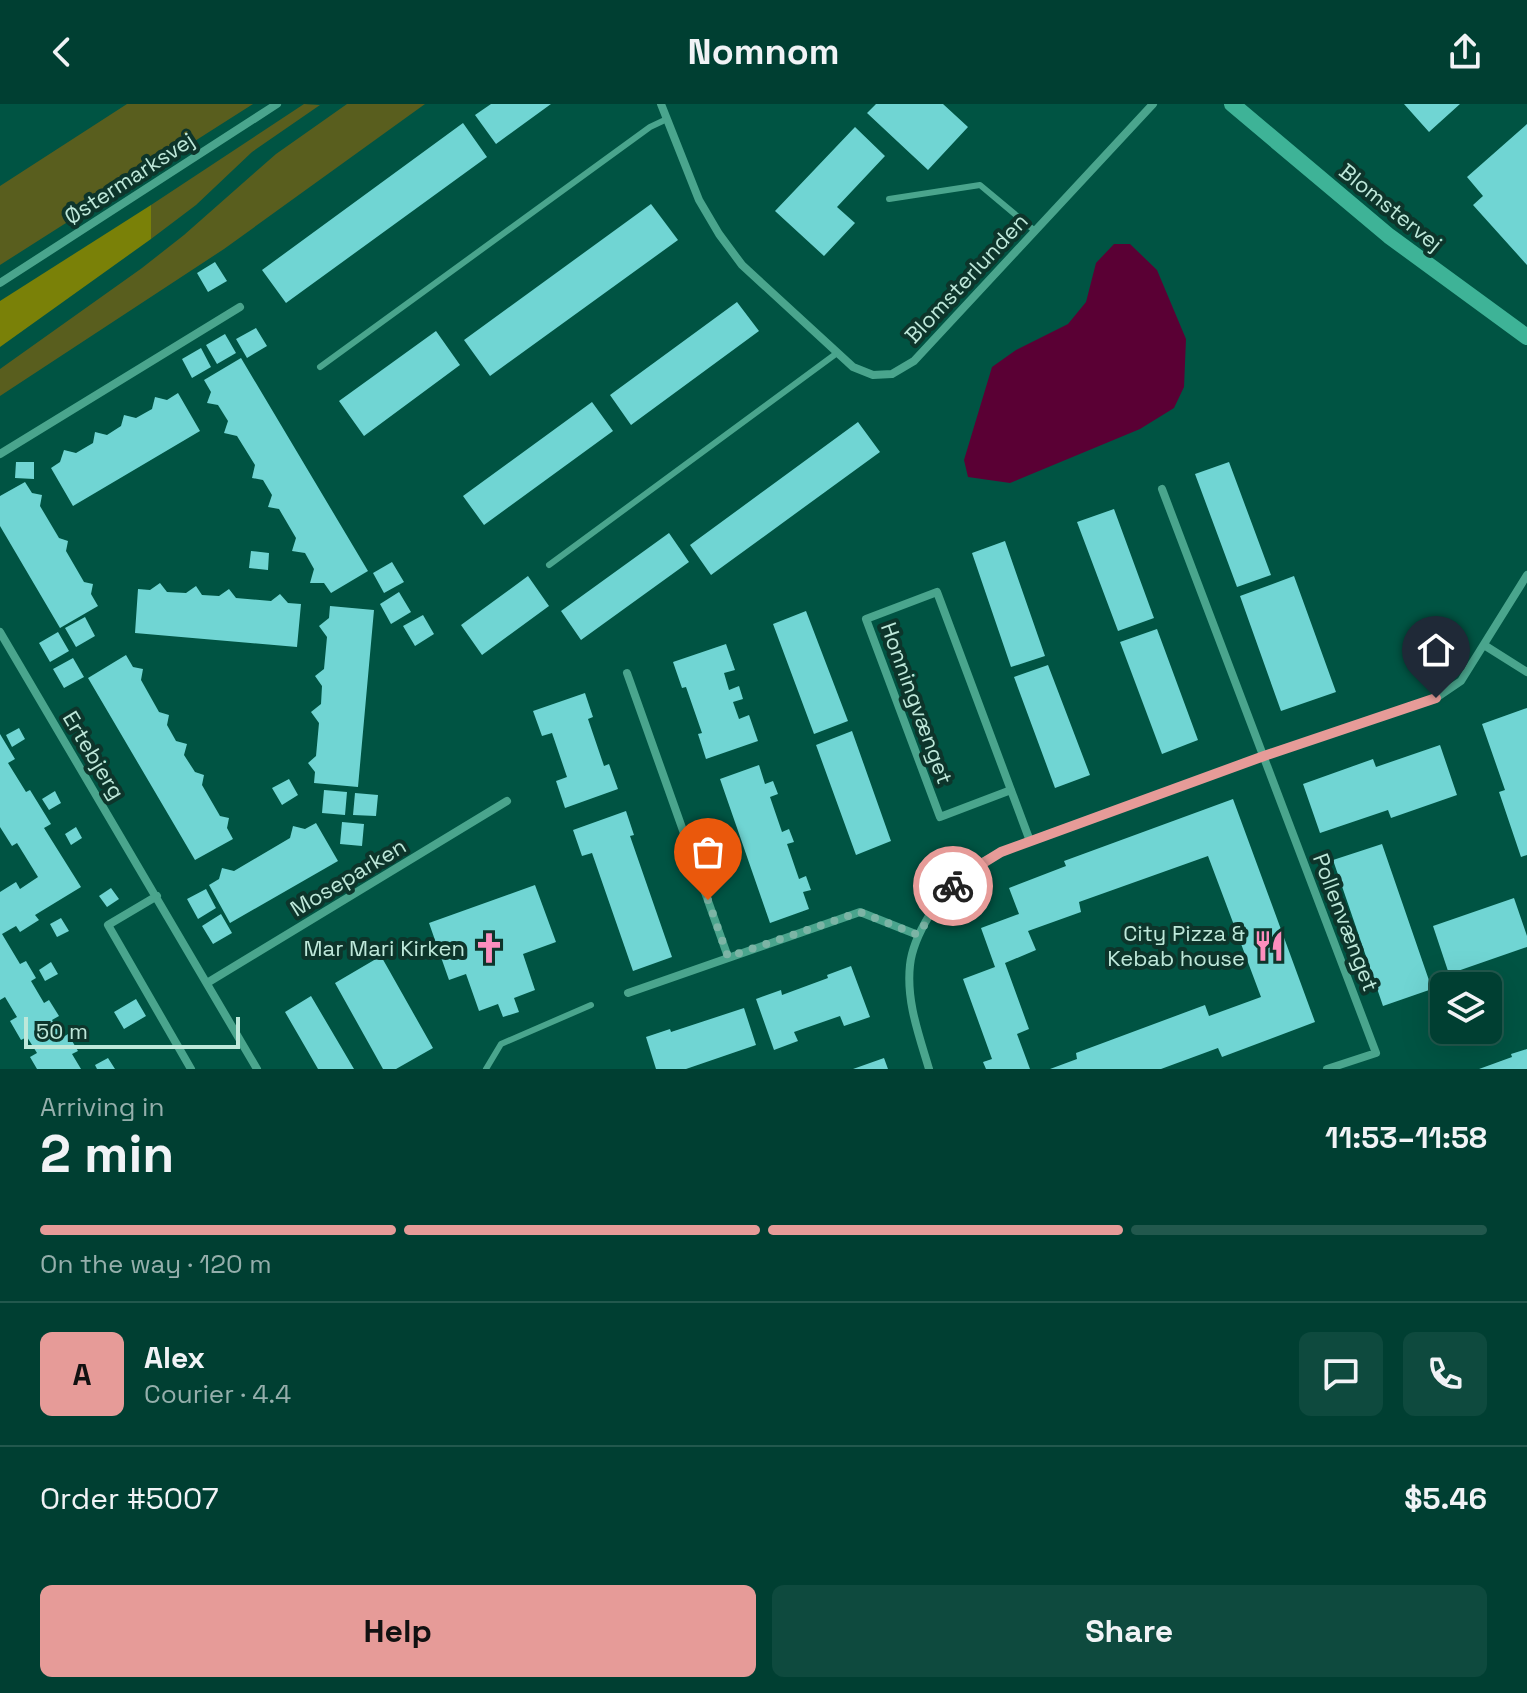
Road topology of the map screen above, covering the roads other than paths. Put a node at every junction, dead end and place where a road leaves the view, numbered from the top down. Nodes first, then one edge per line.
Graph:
1 (277, 104) edge
2 (661, 104) edge
3 (1153, 104) edge
4 (1232, 104) edge
5 (667, 119) junction
6 (889, 199) dead end
7 (1035, 231) junction
8 (0, 283) edge
9 (240, 307) dead end
10 (1527, 337) edge
11 (837, 353) junction
12 (320, 367) dead end
13 (0, 454) edge
14 (1162, 489) dead end
15 (549, 565) dead end
16 (1527, 575) edge
17 (0, 632) edge
18 (1484, 645) junction
19 (1527, 672) edge
20 (627, 673) dead end
21 (1264, 756) junction
22 (1011, 790) junction
23 (507, 801) dead end
24 (1030, 841) junction
25 (157, 896) junction
26 (918, 935) junction
27 (728, 957) junction
28 (207, 983) junction
29 (628, 993) dead end
30 (591, 1005) dead end
31 (191, 1069) edge
32 (257, 1069) edge
33 (486, 1069) edge
34 (929, 1069) edge
35 (1327, 1069) edge

1 - 8 street, Østermarksvej
2 - 5 street, Blomsterlunden
3 - 7 street, Blomsterlunden
4 - 10 street, Blomstervej
5 - 11 street, Blomsterlunden
5 - 12 lane
6 - 7 lane
7 - 11 street, Blomsterlunden
9 - 13 street
11 - 15 lane
14 - 21 street
16 - 18 street
17 - 25 street, Ertebjerg
18 - 19 street
18 - 21 street
20 - 27 street
21 - 24 street
21 - 35 street, Pollenvænget
22 - 22 street, Honningvænget
22 - 24 street, Honningvænget
23 - 28 street, Moseparken
24 - 26 street
25 - 28 street, Ertebjerg
25 - 31 street
26 - 27 street
26 - 34 street
27 - 29 street
28 - 32 street, Ertebjerg
30 - 33 lane

